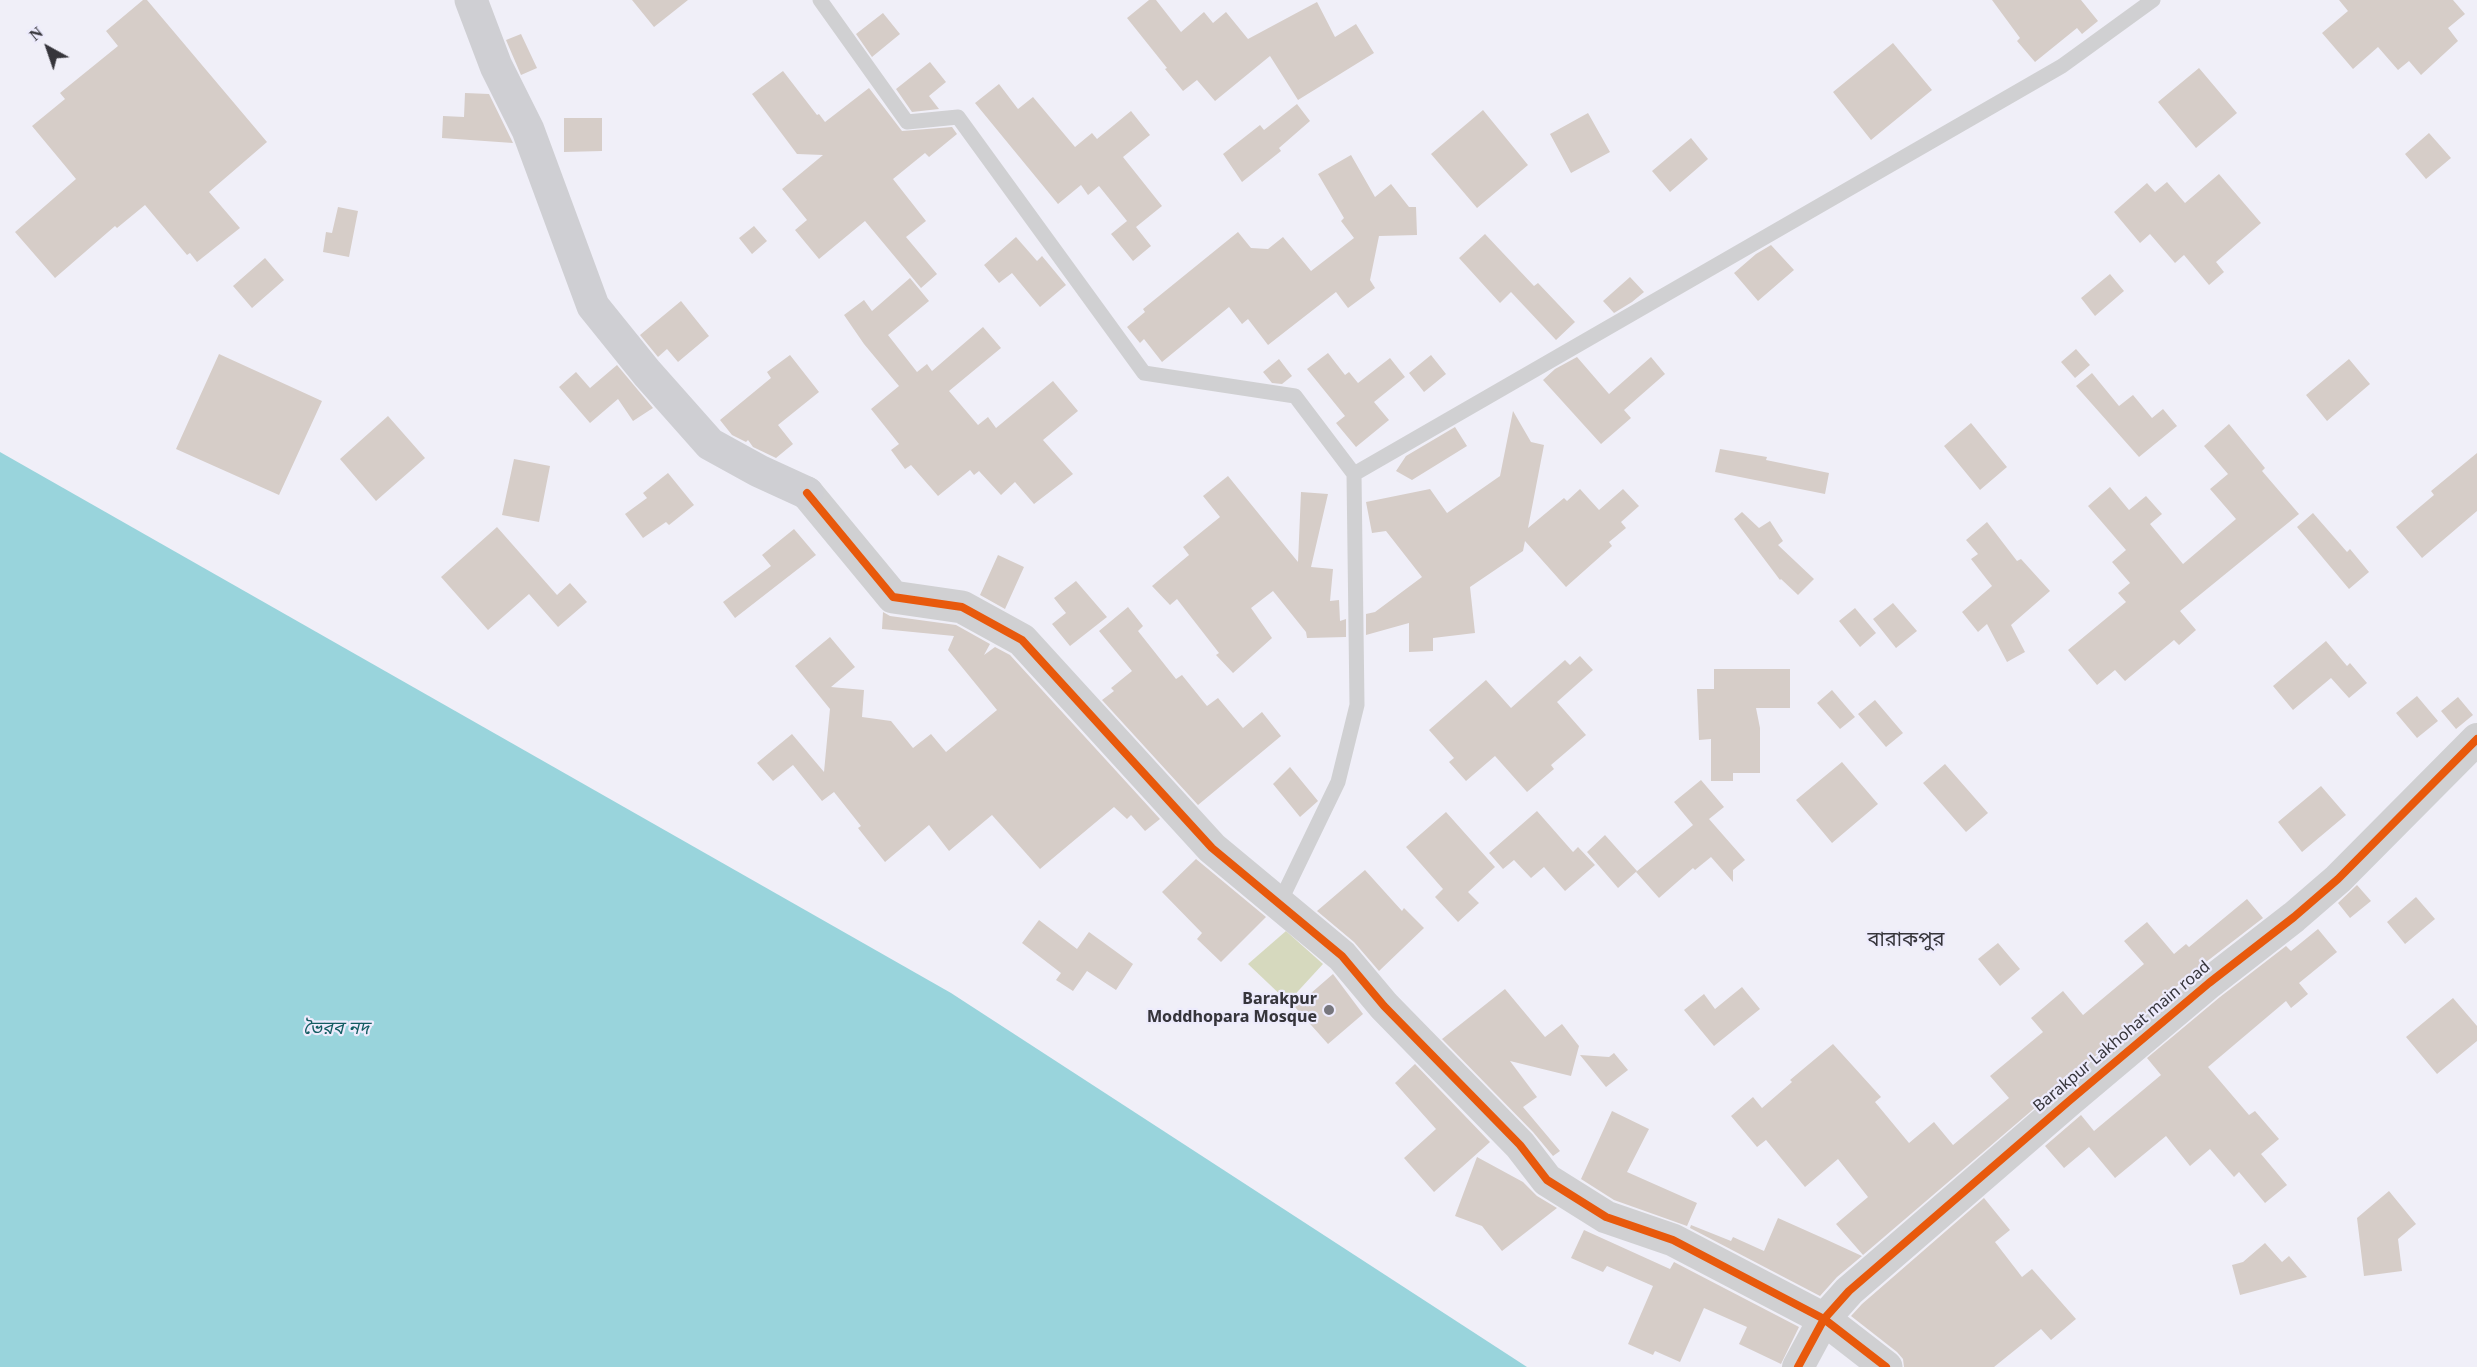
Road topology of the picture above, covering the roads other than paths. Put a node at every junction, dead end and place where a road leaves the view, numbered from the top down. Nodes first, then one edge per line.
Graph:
1 (471, 0) edge
2 (820, 0) edge
3 (2153, 0) edge
4 (1354, 474) junction
5 (807, 493) joint
6 (2477, 739) edge
7 (1280, 902) junction
8 (1824, 1319) junction
9 (1798, 1367) edge
10 (1886, 1367) edge

1 - 5 main road
2 - 4 lane
3 - 4 lane
4 - 7 lane
5 - 7 street
6 - 8 street, Barakpur Lakhohat main road
7 - 8 street
8 - 9 street, Barakpur Lakhohat main road
8 - 10 street

